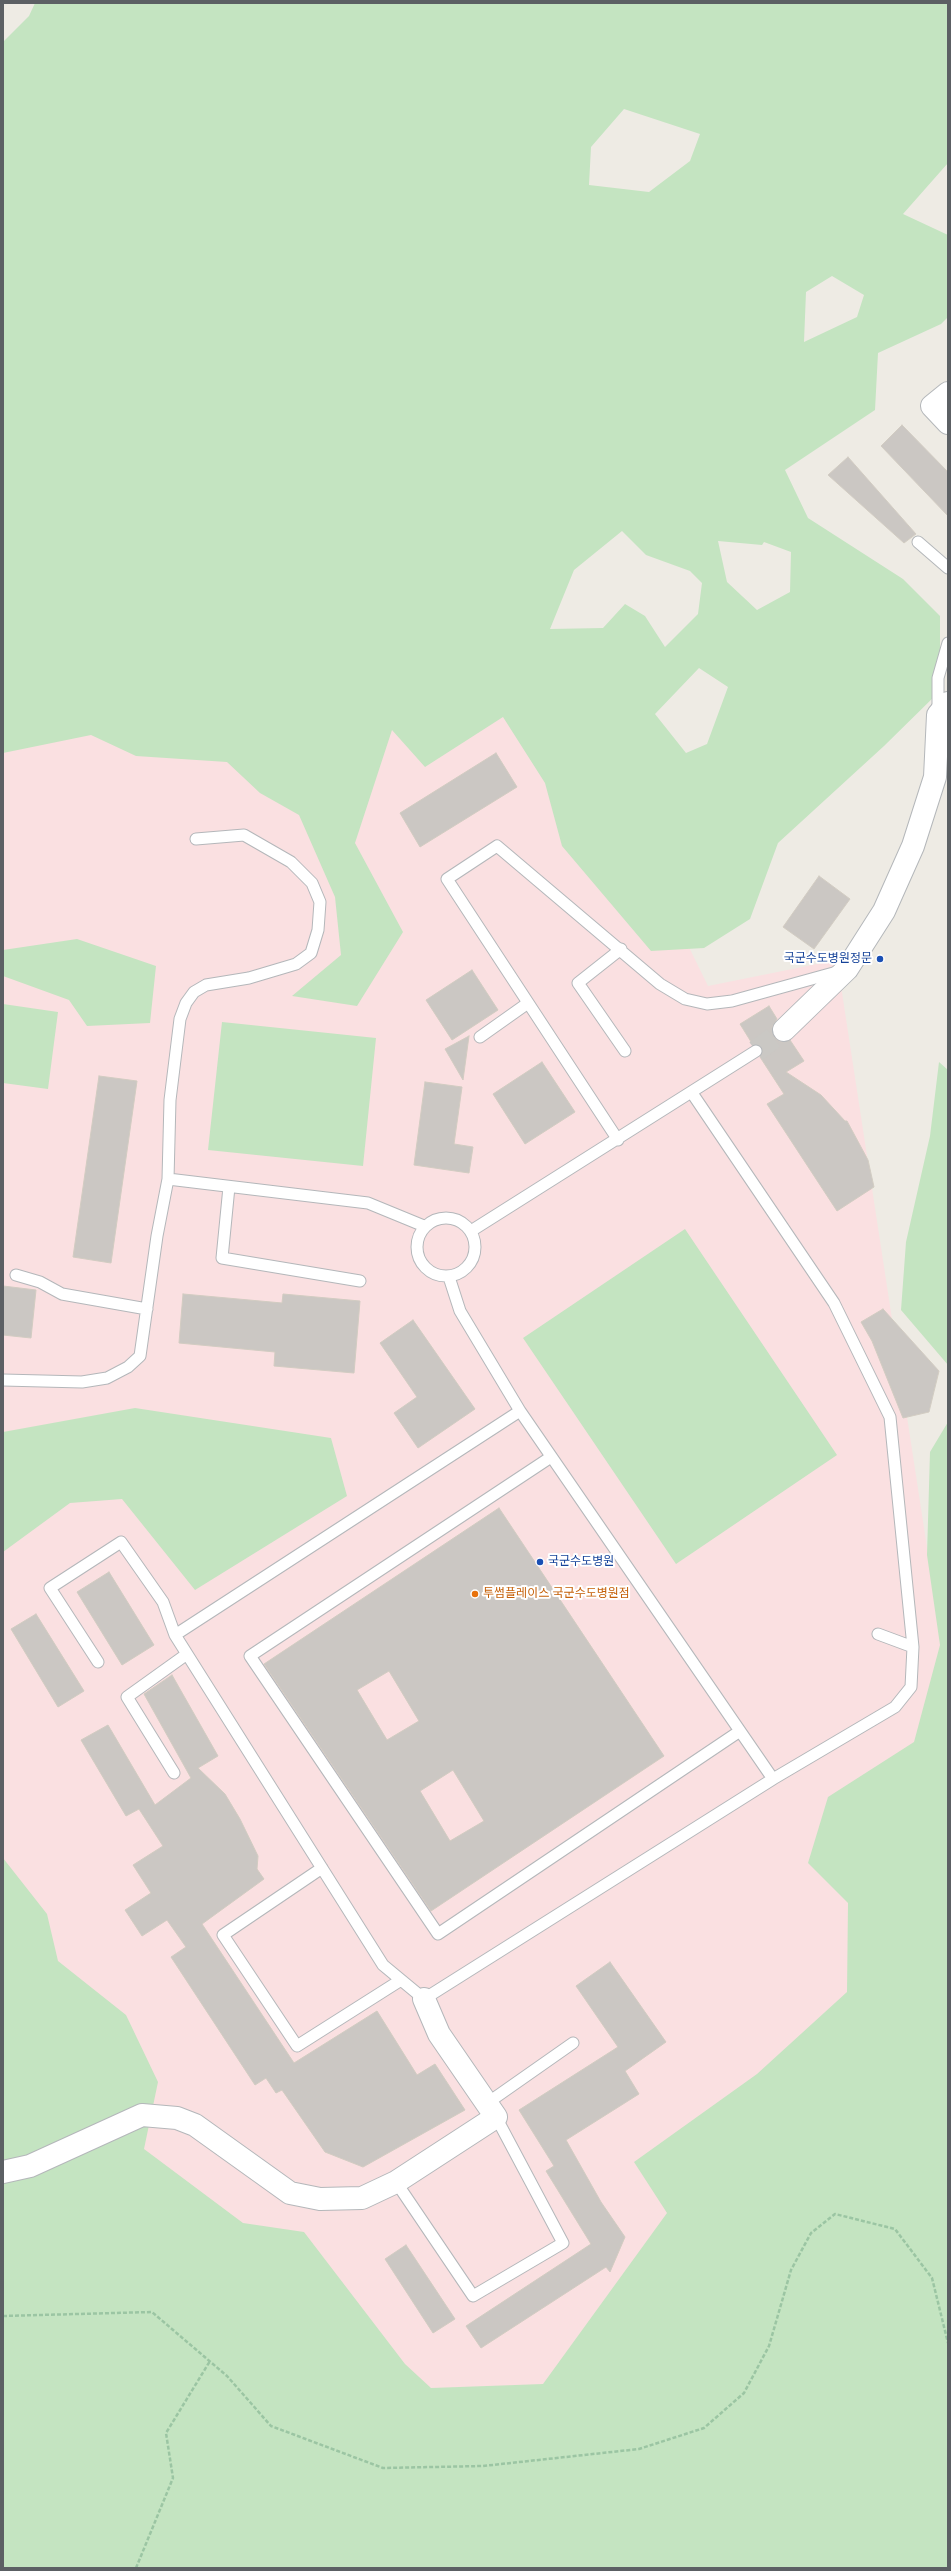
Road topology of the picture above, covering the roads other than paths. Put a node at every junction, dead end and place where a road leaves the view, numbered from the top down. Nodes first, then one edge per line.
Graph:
1 (948, 393) edge
2 (948, 423) edge
3 (918, 542) dead end
4 (948, 568) edge
5 (948, 643) edge
6 (943, 709) edge
7 (196, 839) dead end
8 (621, 949) junction
9 (847, 969) junction
10 (528, 1003) junction
11 (784, 1030) tunnel mouth
12 (480, 1037) dead end
13 (625, 1051) dead end
14 (756, 1051) tunnel mouth
15 (692, 1093) junction
16 (618, 1140) junction
17 (168, 1179) junction
18 (229, 1187) junction
19 (424, 1226) junction
20 (471, 1231) junction
21 (16, 1275) dead end
22 (448, 1277) junction
23 (360, 1281) dead end
24 (147, 1309) junction
25 (3, 1380) edge
26 (520, 1411) junction
27 (551, 1457) junction
28 (878, 1634) dead end
29 (175, 1636) junction
30 (912, 1647) junction
31 (187, 1654) junction
32 (98, 1662) dead end
33 (740, 1731) junction
34 (174, 1773) dead end
35 (773, 1779) junction
36 (322, 1868) junction
37 (401, 1980) junction
38 (424, 1999) junction
39 (573, 2043) dead end
40 (491, 2110) junction
41 (3, 2172) edge
42 (396, 2182) junction

1 - 2 street
3 - 4 lane
5 - 6 lane
6 - 9 street
7 - 17 lane
8 - 9 lane
8 - 10 lane
8 - 13 lane
9 - 11 street
10 - 12 lane
10 - 16 lane
14 - 15 lane
15 - 16 lane
15 - 30 lane
16 - 20 lane
17 - 18 lane
17 - 24 lane
18 - 19 lane
18 - 23 lane
19 - 20 lane
19 - 22 lane
20 - 22 lane
21 - 24 lane
22 - 26 lane
24 - 25 lane
26 - 27 lane
26 - 29 lane
27 - 33 lane
27 - 33 lane
28 - 30 lane
29 - 31 lane
29 - 32 lane
30 - 35 lane
31 - 34 lane
31 - 36 lane
33 - 35 lane
35 - 38 lane
36 - 37 lane
36 - 37 lane
37 - 38 lane
38 - 40 street
39 - 40 lane
40 - 42 street
40 - 42 lane
41 - 42 street

